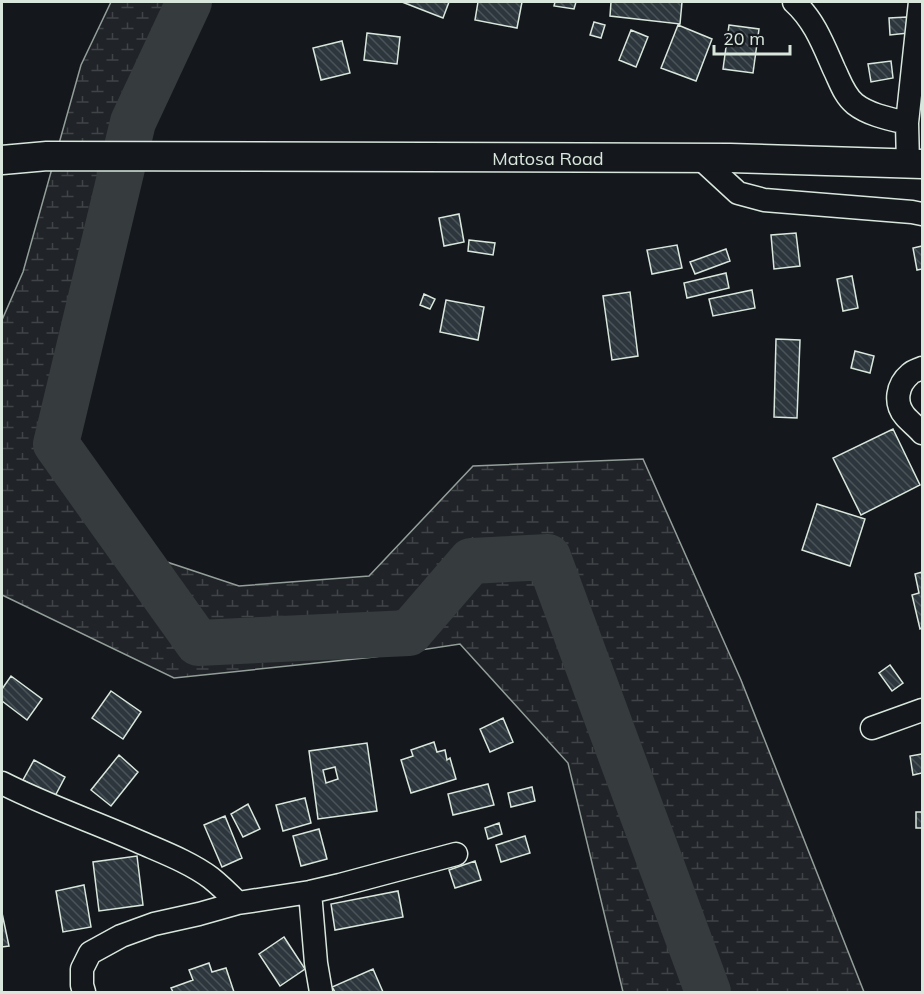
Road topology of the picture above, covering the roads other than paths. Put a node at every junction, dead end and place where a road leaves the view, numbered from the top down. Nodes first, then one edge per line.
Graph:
1 (794, 2) edge
2 (920, 2) edge
3 (907, 123) junction
4 (700, 158) junction
5 (2, 160) edge
6 (915, 164) edge
7 (922, 214) edge
8 (922, 368) edge
9 (922, 433) edge
10 (922, 710) edge
11 (872, 728) dead end
12 (2, 783) edge
13 (456, 854) dead end
14 (310, 892) junction
15 (238, 903) junction
16 (84, 993) edge
17 (321, 993) edge

1 - 3 street
2 - 3 street
3 - 6 street
4 - 5 street, Matosa Road
4 - 6 street, Matosa Road
4 - 7 street
8 - 9 street
10 - 11 street
12 - 15 street
13 - 14 street
14 - 15 street
14 - 17 street
15 - 16 street

